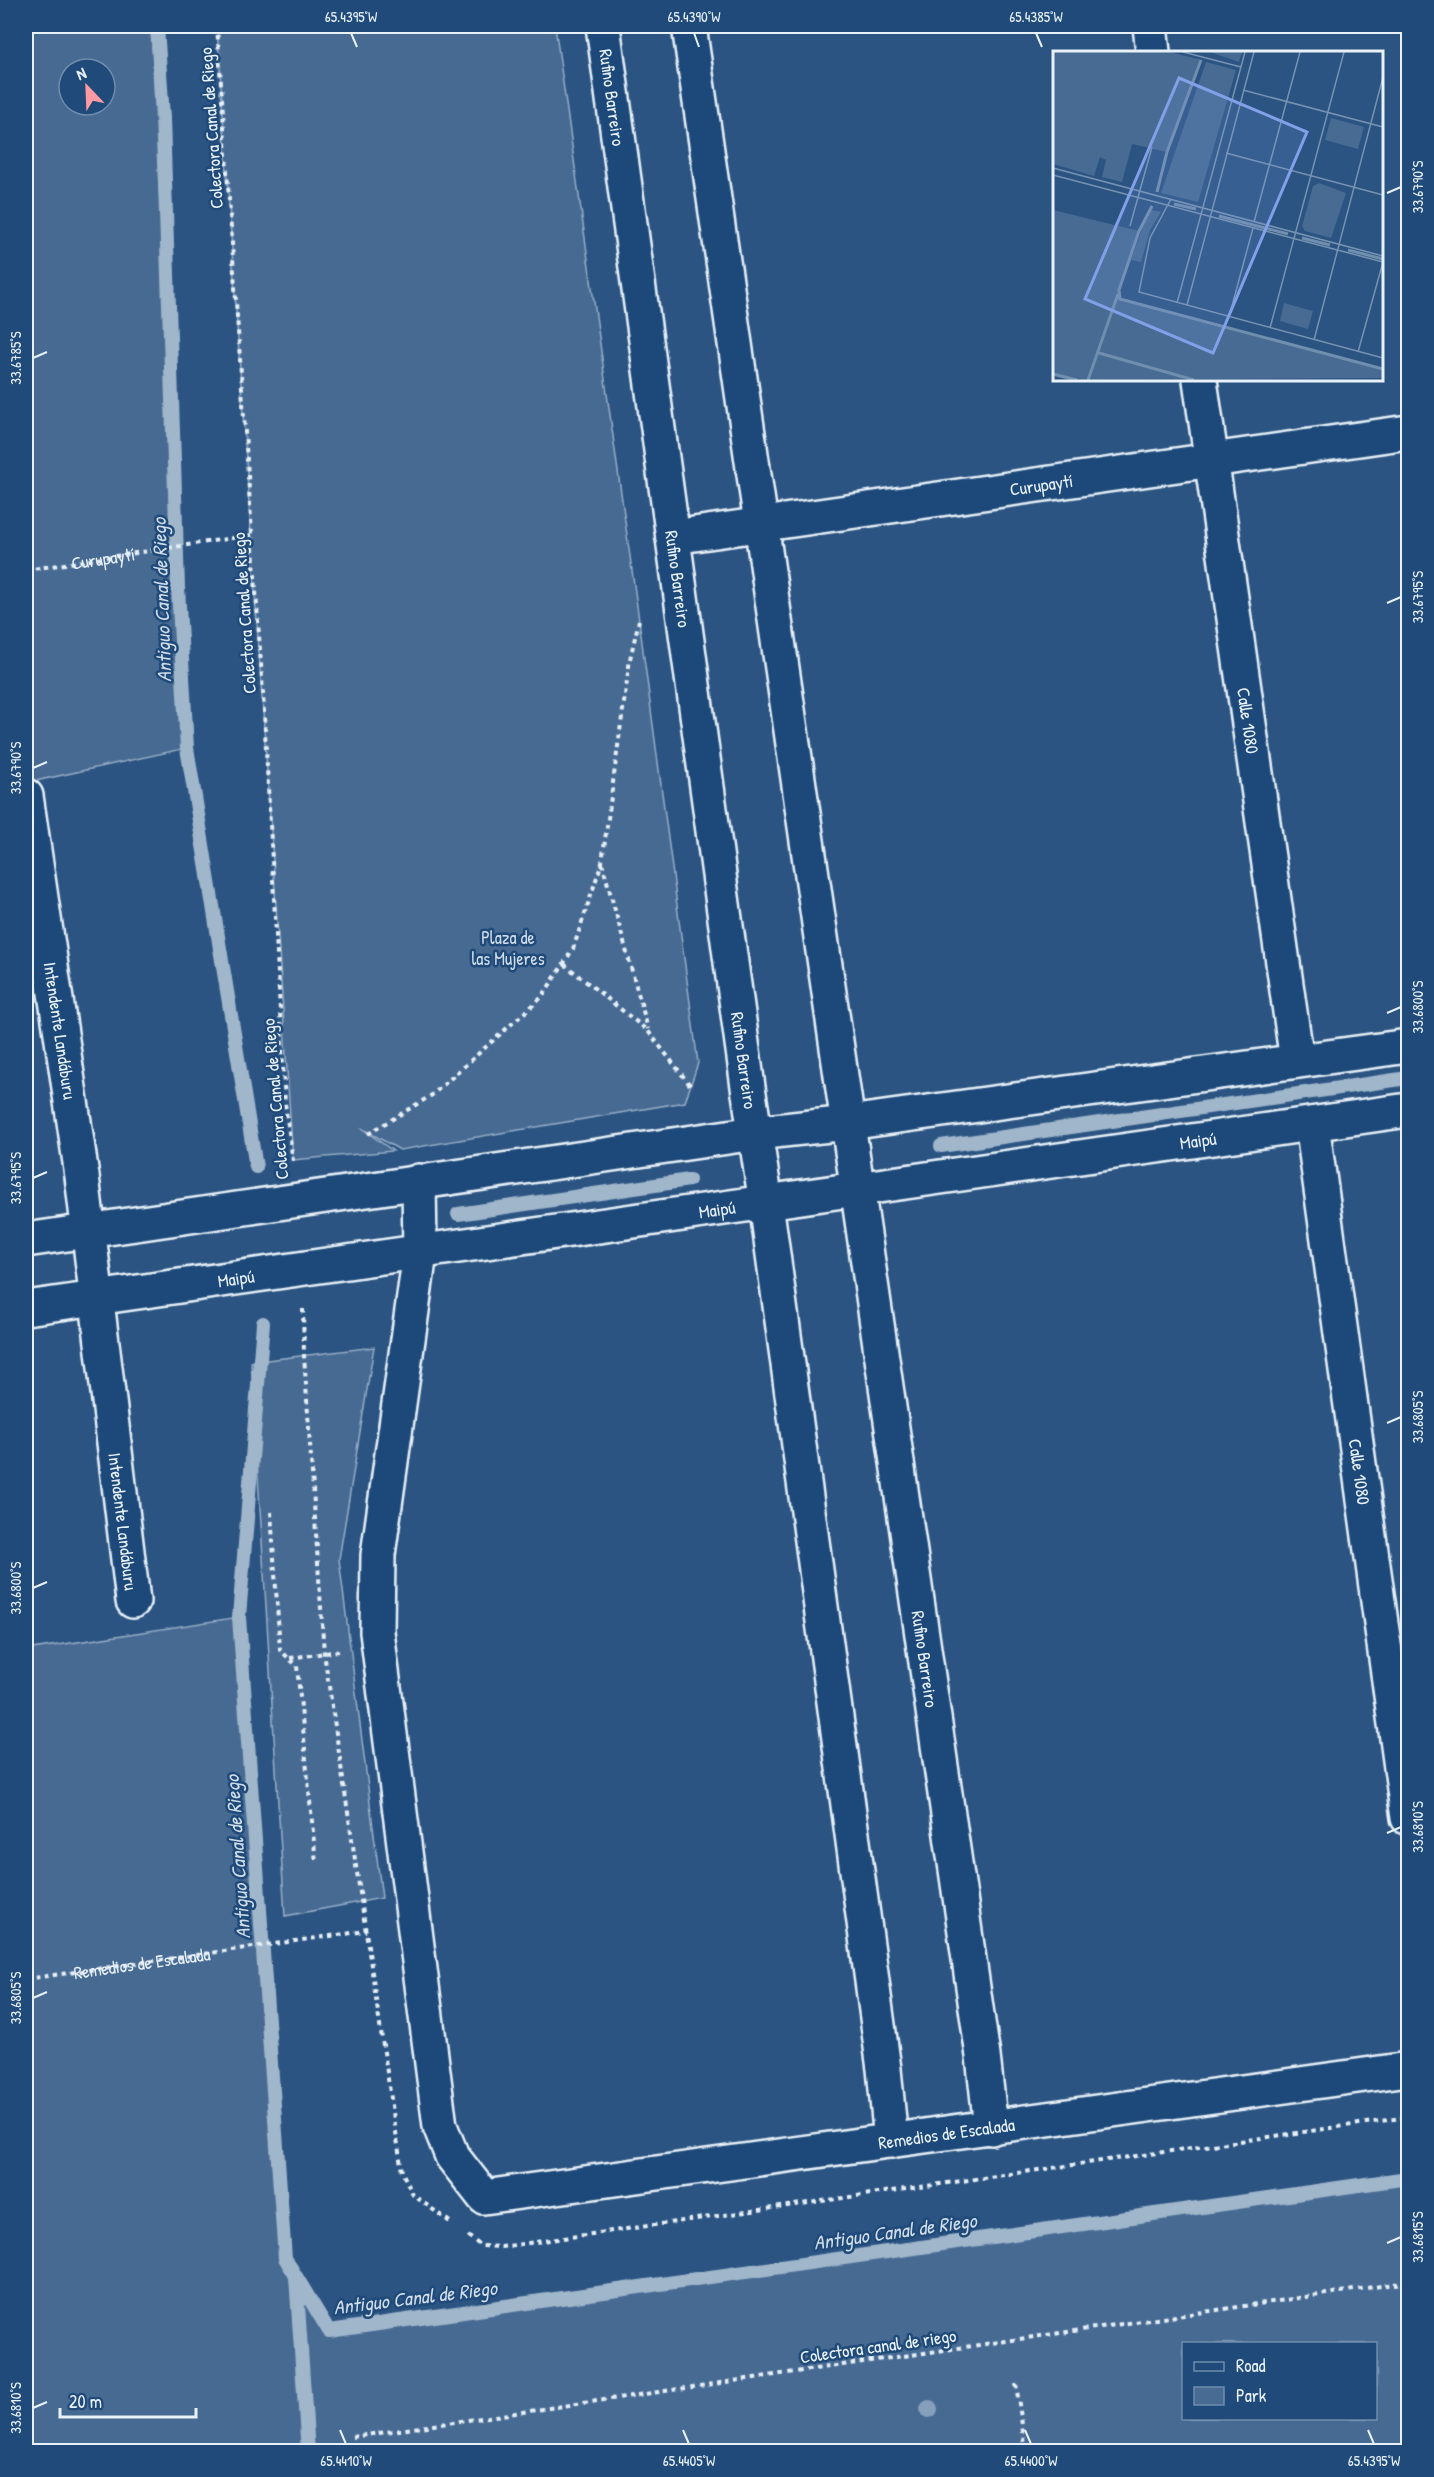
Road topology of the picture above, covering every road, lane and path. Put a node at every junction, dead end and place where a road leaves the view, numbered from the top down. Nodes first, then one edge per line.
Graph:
1 (217, 26) edge
2 (603, 26) edge
3 (689, 26) edge
4 (1150, 26) edge
5 (1154, 51) edge
6 (1200, 381) edge
7 (1408, 432) edge
8 (1212, 460) junction
9 (762, 525) junction
10 (252, 535) junction
11 (673, 537) junction
12 (26, 570) edge
13 (639, 620) dead end
14 (26, 796) edge
15 (602, 862) junction
16 (564, 964) junction
17 (648, 1031) junction
18 (1408, 1046) edge
19 (1297, 1061) junction
20 (690, 1085) dead end
21 (1408, 1110) edge
22 (848, 1123) junction
23 (1312, 1124) junction
24 (755, 1133) junction
25 (368, 1134) dead end
26 (419, 1181) junction
27 (860, 1190) junction
28 (298, 1199) junction
29 (766, 1203) junction
30 (88, 1231) junction
31 (26, 1240) edge
32 (420, 1253) junction
33 (303, 1268) junction
34 (96, 1297) junction
35 (26, 1308) edge
36 (271, 1512) dead end
37 (133, 1601) dead end
38 (378, 1645) junction
39 (324, 1653) junction
40 (289, 1658) junction
41 (1408, 1818) edge
42 (316, 1863) dead end
43 (366, 1931) junction
44 (26, 1978) edge
45 (1408, 2069) edge
46 (1408, 2117) edge
47 (991, 2128) junction
48 (891, 2141) junction
49 (456, 2227) dead end
50 (464, 2233) dead end
51 (1408, 2282) edge
52 (1016, 2384) dead end
53 (352, 2437) dead end
54 (1026, 2451) edge

1 - 10 path, Colectora Canal de Riego
2 - 11 street, Rufino Barreiro
3 - 9 street
4 - 5 street
6 - 8 street, Calle 1080
7 - 8 street, Curupaytí
8 - 9 street, Curupaytí
8 - 19 street, Calle 1080
9 - 11 street, Curupaytí
9 - 22 street
10 - 12 path, Curupaytí
10 - 28 path, Colectora Canal de Riego
11 - 24 street, Rufino Barreiro
13 - 15 path
14 - 30 street, Intendente Landáburu
15 - 16 path
15 - 17 path
16 - 17 path
16 - 25 path
17 - 20 path
18 - 19 street
19 - 22 street
21 - 23 street, Maipú
22 - 24 street
22 - 27 street, Rufino Barreiro
23 - 27 street, Maipú
23 - 41 street, Calle 1080
24 - 26 street
24 - 29 street, Rufino Barreiro
26 - 28 street
26 - 32 street
27 - 29 street, Maipú
27 - 47 street, Rufino Barreiro
28 - 30 street
29 - 32 street, Maipú
29 - 48 street
30 - 31 street
30 - 34 street, Intendente Landáburu
32 - 33 street, Maipú
32 - 38 street
33 - 34 street, Maipú
33 - 39 path
34 - 35 street, Maipú
34 - 37 street, Intendente Landáburu
36 - 40 path
38 - 39 path
38 - 48 street, Remedios de Escalada
39 - 40 path
39 - 43 path
40 - 42 path
43 - 44 path, Remedios de Escalada
43 - 49 path
45 - 47 street, Remedios de Escalada
46 - 50 path
47 - 48 street, Remedios de Escalada
51 - 53 path, Colectora canal de riego
52 - 54 path

